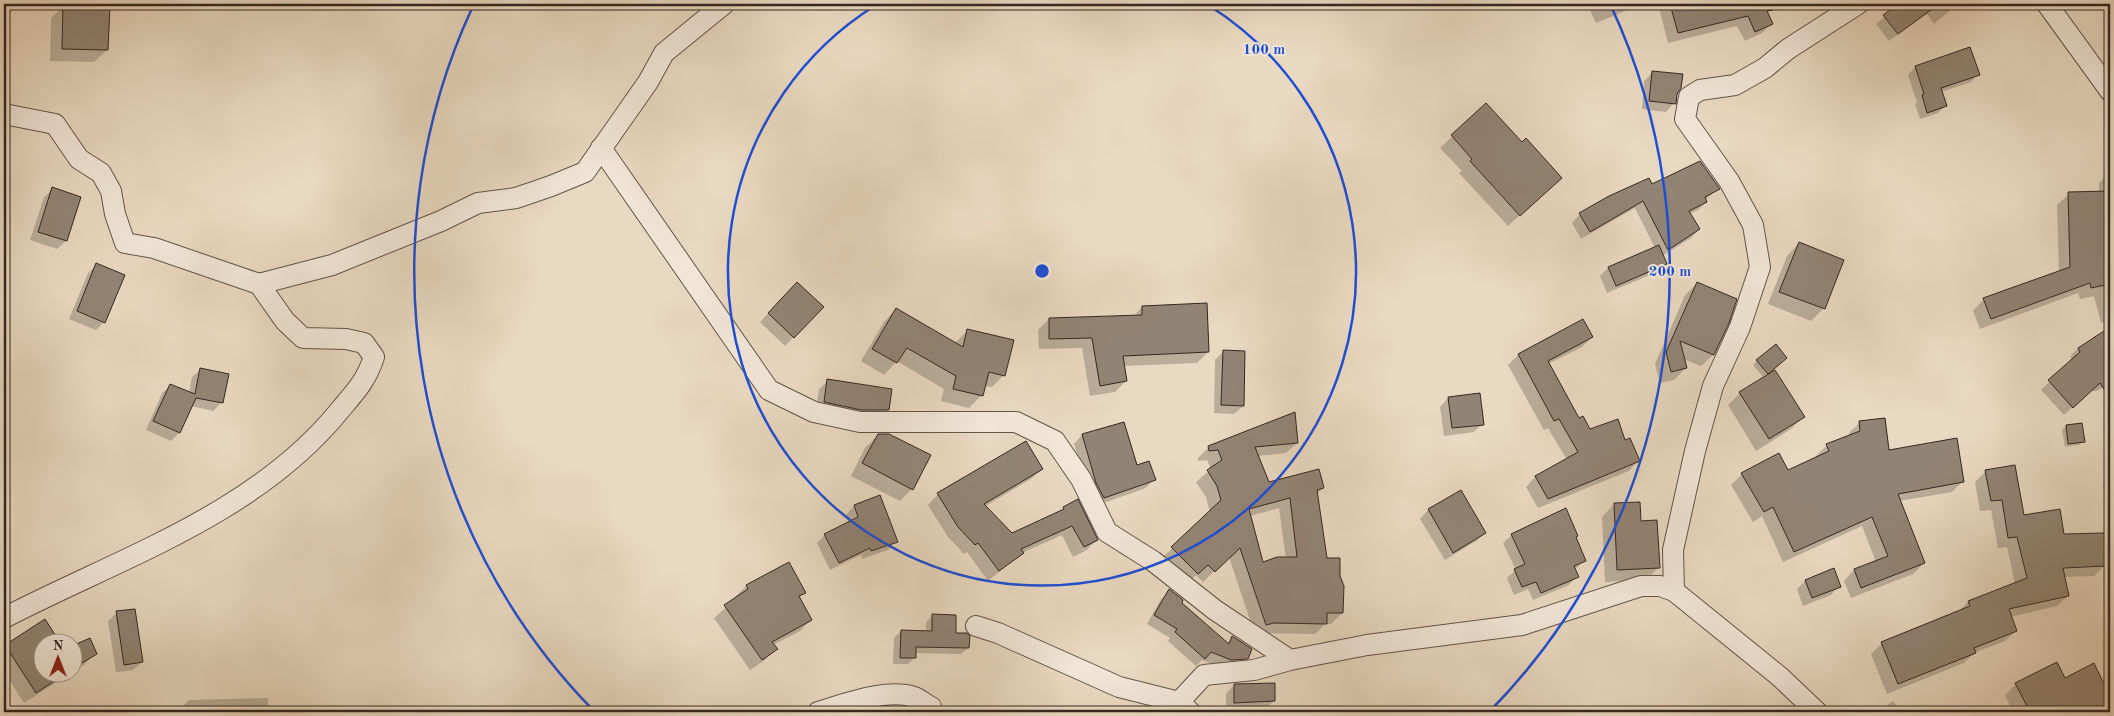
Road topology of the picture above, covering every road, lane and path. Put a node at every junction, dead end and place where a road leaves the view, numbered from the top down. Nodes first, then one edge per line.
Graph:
1 (724, 4) edge
2 (1858, 4) edge
3 (2047, 4) edge
4 (2110, 92) edge
5 (4, 114) edge
6 (601, 148) junction
7 (259, 284) junction
8 (1674, 591) junction
9 (4, 618) edge
10 (976, 626) dead end
11 (1290, 660) junction
12 (1185, 707) edge
13 (818, 712) edge
14 (931, 712) edge
15 (1818, 712) edge

1 - 6 street
2 - 8 street
3 - 4 street
5 - 7 street
6 - 7 street
6 - 11 street
7 - 9 street
8 - 11 street
8 - 15 street
10 - 12 street
11 - 12 street
13 - 14 street

